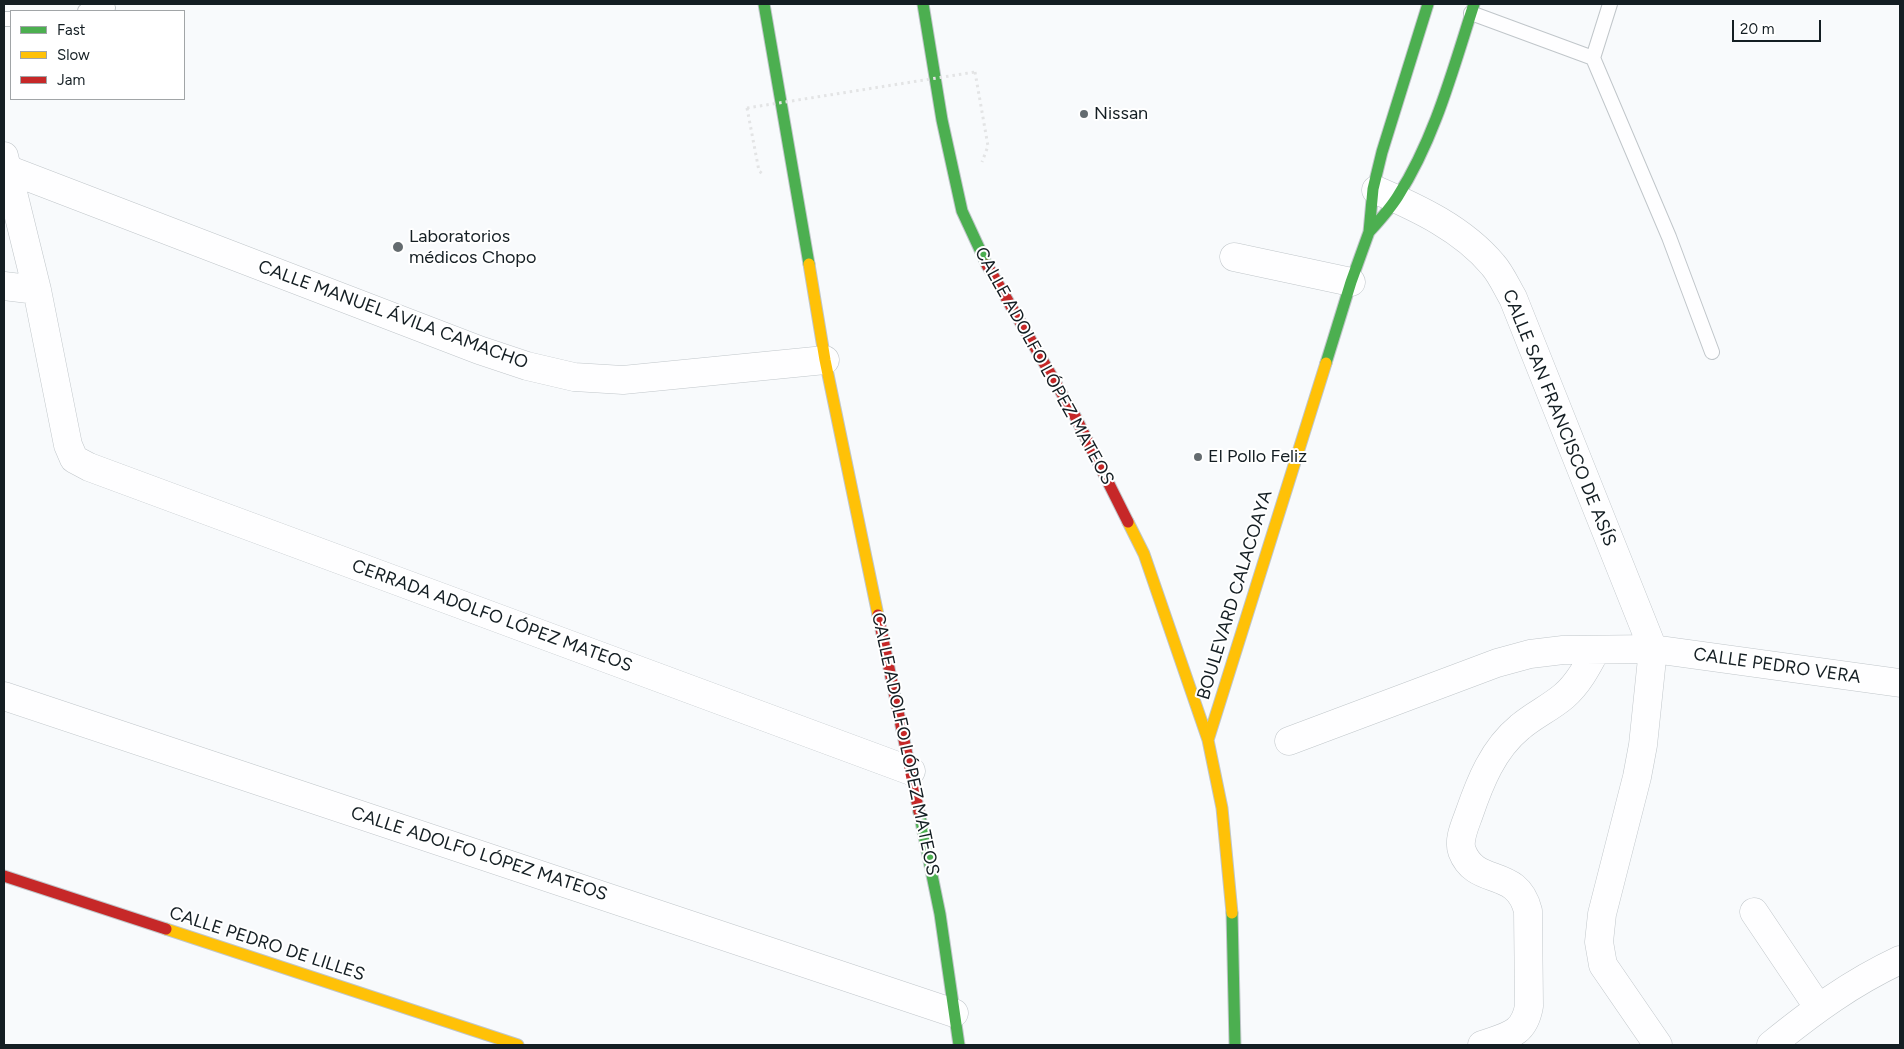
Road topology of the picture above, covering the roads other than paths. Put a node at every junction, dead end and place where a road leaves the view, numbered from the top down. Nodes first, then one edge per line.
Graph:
1 (764, 4) edge
2 (923, 4) edge
3 (1428, 4) edge
4 (1610, 4) edge
5 (108, 8) dead end
6 (1473, 8) edge
7 (93, 10) edge
8 (1593, 58) junction
9 (5, 163) edge
10 (1385, 194) junction
11 (1369, 232) junction
12 (1234, 257) dead end
13 (1351, 282) junction
14 (4, 286) edge
15 (37, 290) junction
16 (1712, 352) dead end
17 (825, 360) junction
18 (1653, 649) junction
19 (1596, 650) junction
20 (1900, 683) edge
21 (4, 696) edge
22 (1208, 740) junction
23 (1289, 741) dead end
24 (911, 771) junction
25 (4, 876) edge
26 (1754, 912) dead end
27 (1900, 960) edge
28 (1818, 1007) junction
29 (954, 1012) junction
30 (518, 1045) edge
31 (959, 1045) edge
32 (1235, 1045) edge
33 (1482, 1045) edge
34 (1658, 1045) edge
35 (1771, 1045) edge

1 - 17 main road, CALLE ADOLFO LÓPEZ MATEOS
2 - 22 main road, CALLE ADOLFO LÓPEZ MATEOS
3 - 10 main road, BOULEVARD CALACOAYA
4 - 8 lane
5 - 7 lane
6 - 8 lane
6 - 10 main road, BOULEVARD CALACOAYA
8 - 16 lane
9 - 15 street
9 - 17 street, CALLE MANUEL ÁVILA CAMACHO
10 - 11 main road, BOULEVARD CALACOAYA
10 - 11 main road, BOULEVARD CALACOAYA
10 - 18 street, CALLE SAN FRANCISCO DE ASÍS
11 - 13 main road, BOULEVARD CALACOAYA
12 - 13 street
13 - 22 main road, BOULEVARD CALACOAYA
14 - 15 street
15 - 24 street, CERRADA ADOLFO LÓPEZ MATEOS
17 - 24 main road, CALLE ADOLFO LÓPEZ MATEOS
18 - 19 street
18 - 20 street, CALLE PEDRO VERA
18 - 34 street, CALLE SAN FRANCISCO DE ASÍS
19 - 23 street
19 - 33 street
21 - 29 street, CALLE ADOLFO LÓPEZ MATEOS
22 - 32 main road, CALLE ADOLFO LÓPEZ MATEOS
24 - 29 main road, CALLE ADOLFO LÓPEZ MATEOS
25 - 30 main road, CALLE PEDRO DE LILLES
26 - 28 street
27 - 28 street
28 - 35 street
29 - 31 main road, CALLE ADOLFO LÓPEZ MATEOS

